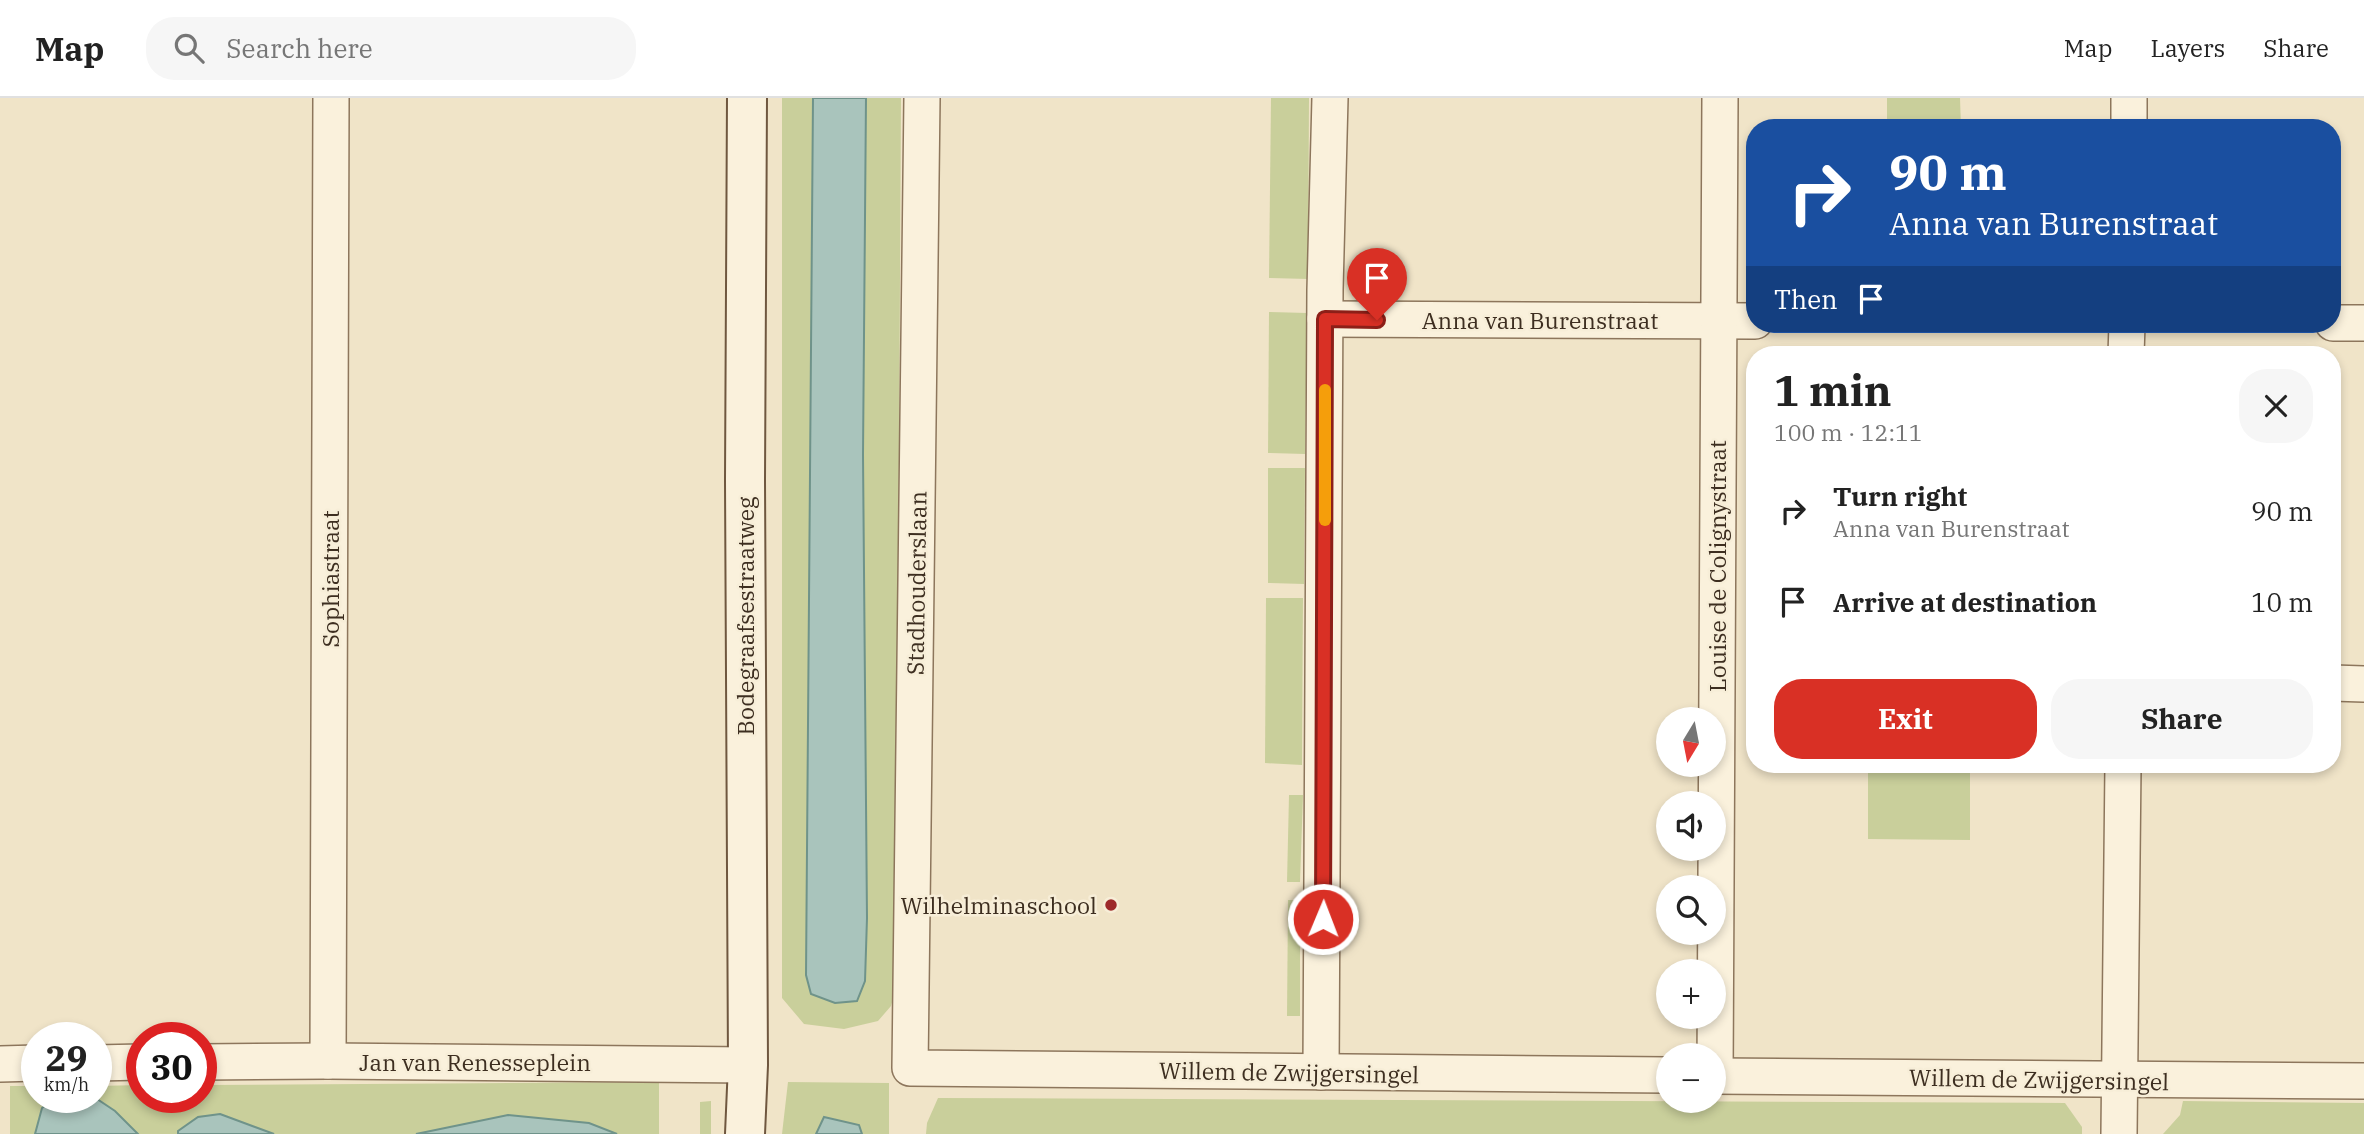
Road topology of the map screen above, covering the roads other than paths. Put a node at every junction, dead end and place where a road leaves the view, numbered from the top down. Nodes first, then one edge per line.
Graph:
1 (331, 98) edge
2 (747, 98) edge
3 (922, 98) edge
4 (1330, 98) edge
5 (1720, 98) edge
6 (2129, 98) edge
7 (2129, 119) edge
8 (1325, 319) junction
9 (1718, 321) junction
10 (1746, 321) edge
11 (2341, 323) edge
12 (2364, 323) edge
13 (2341, 683) edge
14 (2364, 684) edge
15 (2123, 773) edge
16 (1714, 1043) edge
17 (328, 1060) junction
18 (217, 1062) edge
19 (0, 1063) edge
20 (21, 1063) edge
21 (748, 1065) junction
22 (910, 1068) joint
23 (1321, 1072) junction
24 (1656, 1076) edge
25 (1726, 1076) edge
26 (2119, 1080) junction
27 (2364, 1081) edge
28 (745, 1134) edge
29 (2119, 1134) edge

1 - 17 street, Sophiastraat
2 - 21 main road, Bodegraafsestraatweg
3 - 22 street, Stadhouderslaan
4 - 8 street
5 - 9 street, Louise de Colignystraat
6 - 7 street
8 - 9 street, Anna van Burenstraat
8 - 23 street
9 - 10 street, Anna van Burenstraat
9 - 16 street, Louise de Colignystraat
11 - 12 street
13 - 14 street
15 - 26 street
17 - 18 street, Jan van Renesseplein
17 - 21 street, Jan van Renesseplein
19 - 20 street
21 - 28 main road, Bodegraafsestraatweg
22 - 23 street, Willem de Zwijgersingel
23 - 24 street, Willem de Zwijgersingel
25 - 26 street, Willem de Zwijgersingel
26 - 27 street, Willem de Zwijgersingel
26 - 29 street

